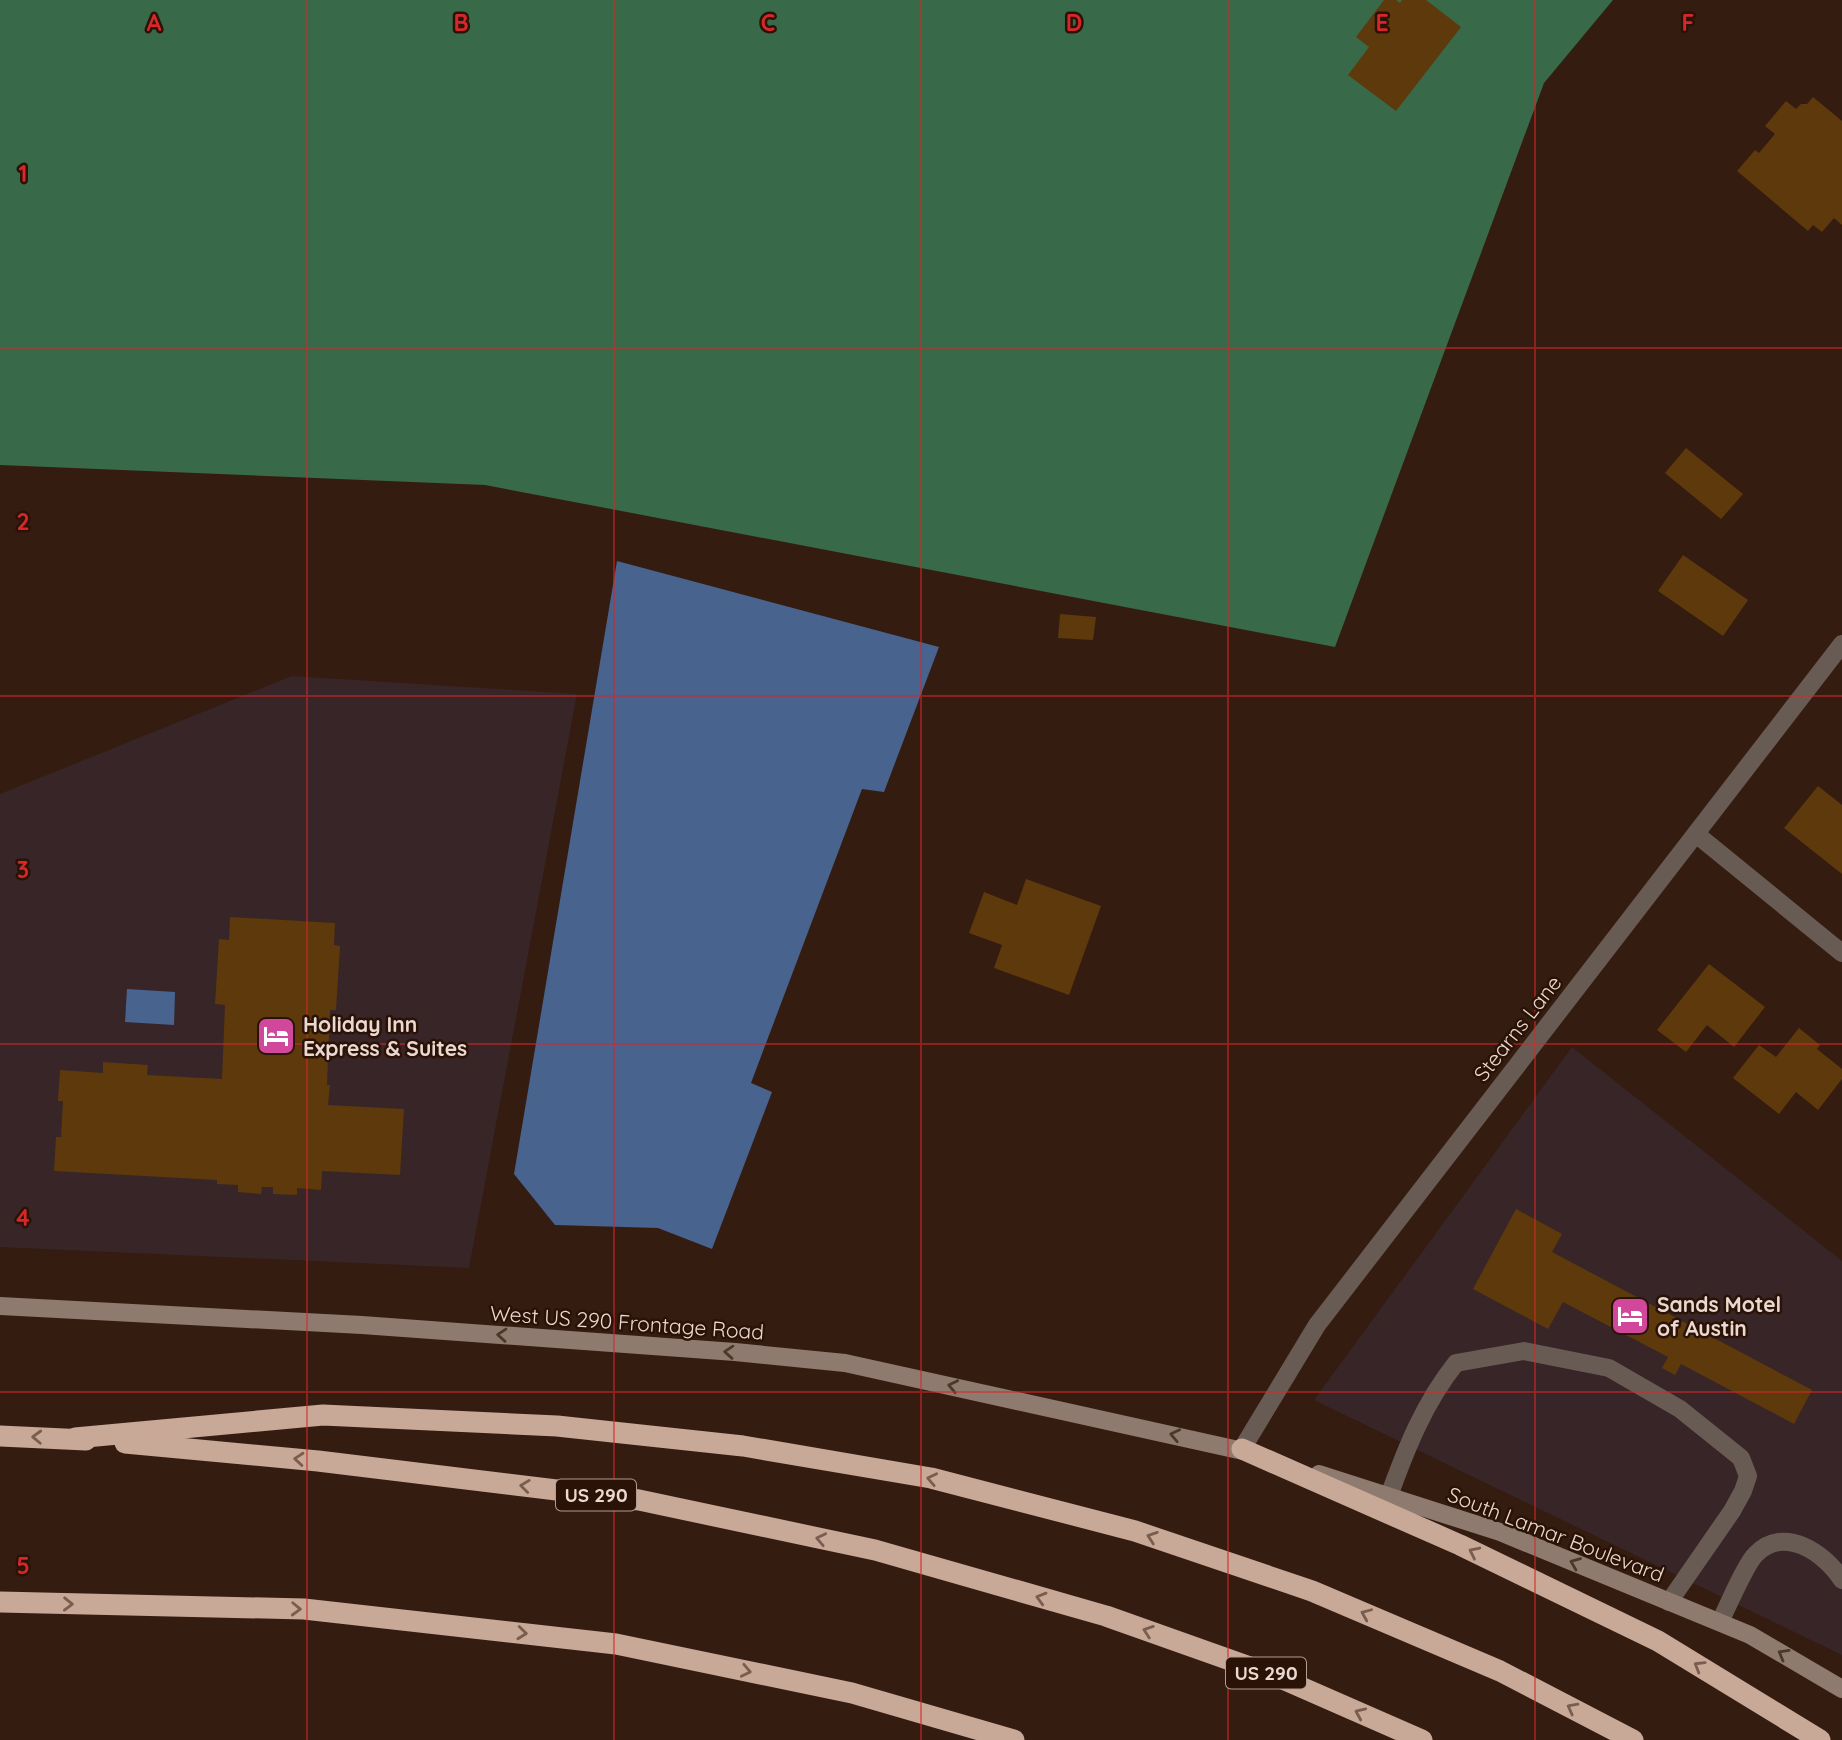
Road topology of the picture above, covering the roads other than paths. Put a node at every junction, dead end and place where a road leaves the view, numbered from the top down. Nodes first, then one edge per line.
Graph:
1 (1842, 644) edge
2 (1696, 834) junction
3 (1842, 953) edge
4 (0, 1306) edge
5 (0, 1436) edge
6 (75, 1438) junction
7 (1242, 1449) junction
8 (1389, 1496) junction
9 (1842, 1580) edge
10 (0, 1602) edge
11 (1670, 1602) junction
12 (1720, 1622) junction
13 (1842, 1689) edge
14 (1014, 1740) edge
15 (1422, 1740) edge
16 (1633, 1740) edge
17 (1820, 1740) edge

1 - 2 street, Stearns Lane
2 - 3 street
2 - 7 street, Stearns Lane
7 -> 4 main road, West US 290 Frontage Road
6 -> 5 highway, US 290
15 -> 6 highway, US 290
16 -> 6 highway
7 - 8 main road, South Lamar Boulevard
17 -> 7 highway
11 -> 8 main road, South Lamar Boulevard
8 - 11 street
9 - 12 street
10 -> 14 highway
11 - 12 main road, South Lamar Boulevard
13 -> 12 main road, South Lamar Boulevard

